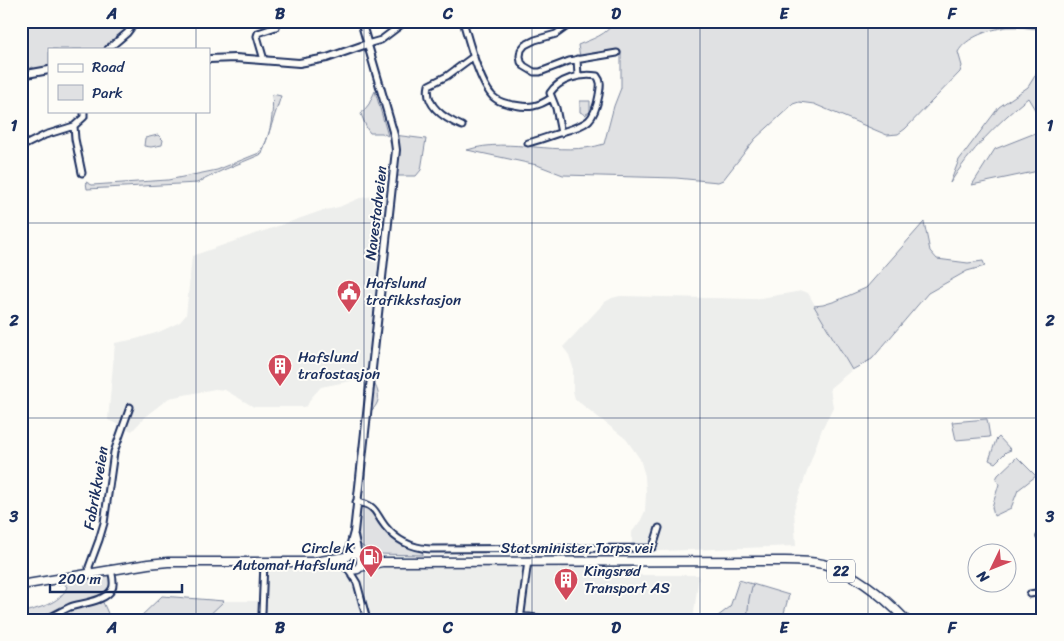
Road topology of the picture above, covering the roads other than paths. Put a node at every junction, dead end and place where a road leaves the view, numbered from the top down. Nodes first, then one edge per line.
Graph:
1 (136, 21) edge
2 (361, 21) edge
3 (406, 21) edge
4 (463, 21) edge
5 (574, 21) edge
6 (276, 27) dead end
7 (367, 44) junction
8 (109, 48) edge
9 (617, 53) dead end
10 (474, 56) junction
11 (210, 59) edge
12 (577, 59) junction
13 (264, 60) junction
14 (48, 70) edge
15 (21, 75) edge
16 (578, 76) junction
17 (550, 98) junction
18 (84, 112) edge
19 (74, 126) junction
20 (462, 126) dead end
21 (560, 132) junction
22 (528, 143) dead end
23 (24, 145) dead end
24 (82, 173) dead end
25 (130, 407) dead end
26 (356, 502) junction
27 (659, 528) dead end
28 (354, 532) junction
29 (346, 555) junction
30 (359, 555) junction
31 (528, 561) junction
32 (264, 562) junction
33 (314, 562) junction
34 (382, 562) junction
35 (347, 568) junction
36 (359, 568) junction
37 (112, 569) junction
38 (90, 573) junction
39 (357, 583) junction
40 (21, 585) edge
41 (1030, 594) dead end
42 (1043, 596) edge
43 (262, 613) dead end
44 (521, 618) edge
45 (45, 620) edge
46 (367, 620) edge
47 (552, 620) edge
48 (906, 620) edge

1 - 8 street
2 - 7 street, Navestadveien
3 - 7 street
4 - 10 street
5 - 12 street
6 - 13 street
7 - 13 street
7 - 26 street, Navestadveien
9 - 12 street
10 - 17 street
10 - 20 street
11 - 13 street
12 - 16 street
14 - 15 street
16 - 17 street
16 - 21 street
17 - 21 street
18 - 19 street
19 - 23 street
19 - 24 street
21 - 22 street
25 - 38 street, Fabrikkveien
26 - 27 street
26 - 28 street, Navestadveien
28 - 29 street, Navestadveien
28 - 30 street, Navestadveien
29 - 30 highway, 22
29 - 33 highway, 22
29 - 35 highway
30 - 34 highway, Statsminister Torps vei / 22
30 - 36 highway
31 - 34 highway, Statsminister Torps vei / 22
31 - 44 street
31 - 48 highway, Statsminister Torps vei / 22
32 - 33 highway, 22
32 - 37 highway, 22
32 - 43 street
33 - 35 highway, 22
34 - 36 highway, Statsminister Torps vei / 22
35 - 36 highway, 22
35 - 39 street
36 - 39 street
37 - 38 highway, 22
37 - 45 street
38 - 40 highway, 22
39 - 46 street
41 - 42 street
44 - 47 street

